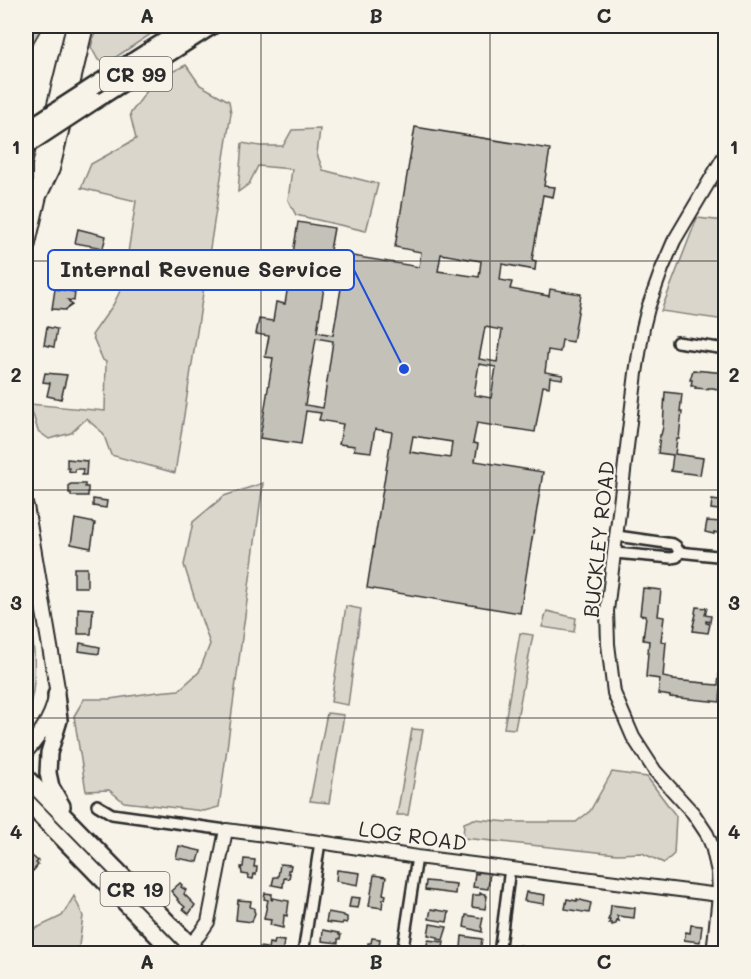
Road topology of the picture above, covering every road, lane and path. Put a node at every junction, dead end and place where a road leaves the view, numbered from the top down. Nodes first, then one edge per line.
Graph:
1 (74, 26) edge
2 (86, 26) edge
3 (212, 26) edge
4 (188, 30) edge
5 (172, 44) junction
6 (26, 130) edge
7 (26, 146) edge
8 (726, 153) edge
9 (39, 196) junction
10 (26, 252) edge
11 (677, 342) dead end
12 (726, 349) edge
13 (26, 506) edge
14 (617, 536) junction
15 (679, 552) junction
16 (615, 553) junction
17 (726, 557) edge
18 (56, 695) junction
19 (26, 751) edge
20 (26, 777) edge
21 (26, 801) edge
22 (97, 806) dead end
23 (226, 830) junction
24 (81, 833) junction
25 (320, 842) junction
26 (417, 857) junction
27 (510, 868) junction
28 (722, 896) edge
29 (189, 951) edge
30 (175, 954) edge
31 (303, 954) edge
32 (402, 954) edge
33 (500, 954) edge
34 (713, 954) edge

1 - 9 main road
2 - 9 main road
3 - 4 main road, CR 99
4 - 5 main road, CR 99
5 - 6 main road, CR 99, bridge
5 - 7 main road, CR 99, bridge
8 - 14 street, BUCKLEY ROAD
9 - 10 main road
11 - 12 street
13 - 18 main road
14 - 15 street
14 - 16 street, BUCKLEY ROAD
15 - 16 street
15 - 17 street
16 - 28 street, BUCKLEY ROAD
18 - 19 main road
18 - 24 main road
20 - 24 main road, CR 19
21 - 30 main road, CR 19
22 - 23 street, LOG ROAD
23 - 25 street, LOG ROAD
23 - 29 street
24 - 29 main road, CR 19
25 - 26 street, LOG ROAD
25 - 31 street
26 - 27 street, LOG ROAD
26 - 32 street
27 - 28 street, LOG ROAD
27 - 33 street
28 - 34 street, BUCKLEY ROAD

